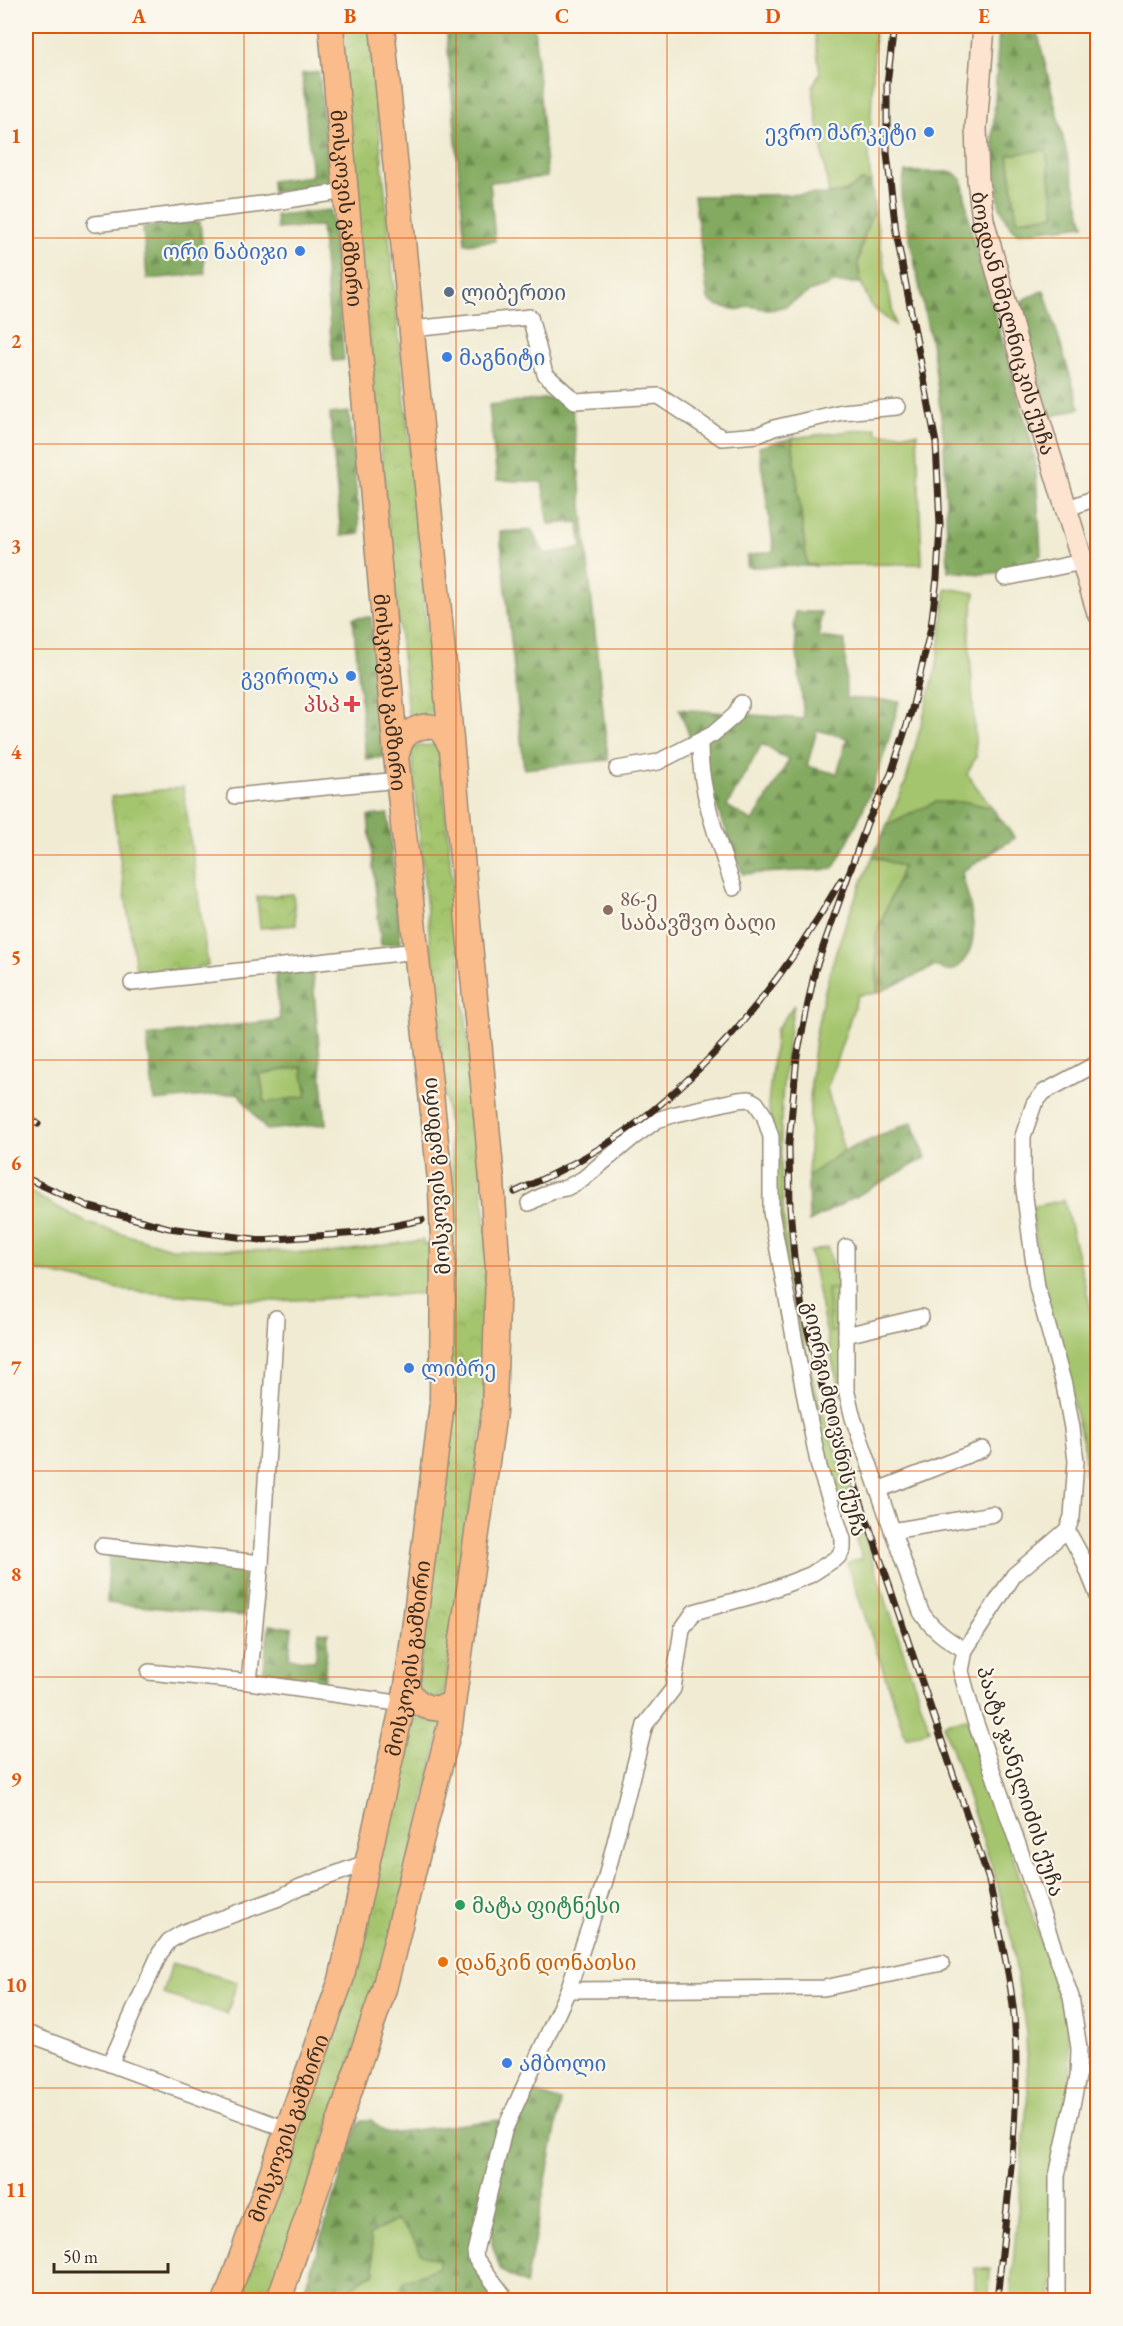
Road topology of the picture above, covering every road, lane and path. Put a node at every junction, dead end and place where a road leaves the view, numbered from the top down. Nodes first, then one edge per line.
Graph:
1 (330, 26) edge
2 (382, 26) edge
3 (984, 26) edge
4 (345, 191) junction
5 (95, 224) dead end
6 (412, 329) junction
7 (897, 407) dead end
8 (1098, 497) edge
9 (1066, 509) junction
10 (1082, 562) junction
11 (1005, 578) dead end
12 (1098, 613) edge
13 (741, 703) dead end
14 (700, 741) junction
15 (450, 745) junction
16 (396, 756) junction
17 (617, 769) dead end
18 (399, 780) junction
19 (235, 796) dead end
20 (734, 888) dead end
21 (417, 951) junction
22 (132, 983) dead end
23 (1098, 1063) edge
24 (530, 1203) dead end
25 (846, 1247) dead end
26 (921, 1317) dead end
27 (276, 1318) dead end
28 (846, 1335) junction
29 (983, 1449) dead end
30 (878, 1490) junction
31 (993, 1514) dead end
32 (1067, 1530) junction
33 (892, 1531) junction
34 (102, 1546) dead end
35 (261, 1563) junction
36 (1098, 1596) edge
37 (965, 1650) junction
38 (149, 1672) dead end
39 (249, 1682) junction
40 (405, 1695) junction
41 (453, 1702) junction
42 (368, 1862) junction
43 (942, 1963) dead end
44 (568, 1990) junction
45 (26, 2032) edge
46 (110, 2064) junction
47 (286, 2129) junction
48 (226, 2301) edge
49 (279, 2301) edge
50 (507, 2301) edge
51 (1057, 2301) edge

1 - 4 main road, მოსკოვის გამზირი
2 - 6 main road
3 - 9 main road, ბოგდან ხმელნიცკის ქუჩა
4 - 5 street
4 - 16 main road, მოსკოვის გამზირი
6 - 7 street
6 - 15 main road
8 - 9 street
9 - 10 main road, ბოგდან ხმელნიცკის ქუჩა
10 - 11 street
10 - 12 main road, ბოგდან ხმელნიცკის ქუჩა
13 - 14 street
14 - 17 street
14 - 20 street
15 - 16 main road
15 - 41 main road, bridge
16 - 18 main road, მოსკოვის გამზირი
18 - 19 street
18 - 21 main road, მოსკოვის გამზირი
21 - 22 street
21 - 40 main road, მოსკოვის გამზირი, bridge
23 - 32 street
24 - 44 street, გიორგი მდივანის ქუჩა
25 - 28 street
26 - 28 street
27 - 35 street
28 - 30 street
29 - 30 street
30 - 33 street
31 - 33 street
32 - 36 street
32 - 37 street, პაატა ჯანელიძის ქუჩა
33 - 37 street
34 - 35 street
35 - 39 street
37 - 51 street, პაატა ჯანელიძის ქუჩა
38 - 39 street
39 - 40 street
40 - 41 main road
40 - 42 main road, მოსკოვის გამზირი
41 - 49 main road
42 - 46 street
42 - 47 main road, მოსკოვის გამზირი
43 - 44 street
44 - 50 street, გიორგი მდივანის ქუჩა
45 - 46 street
46 - 47 street
47 - 48 main road, მოსკოვის გამზირი

